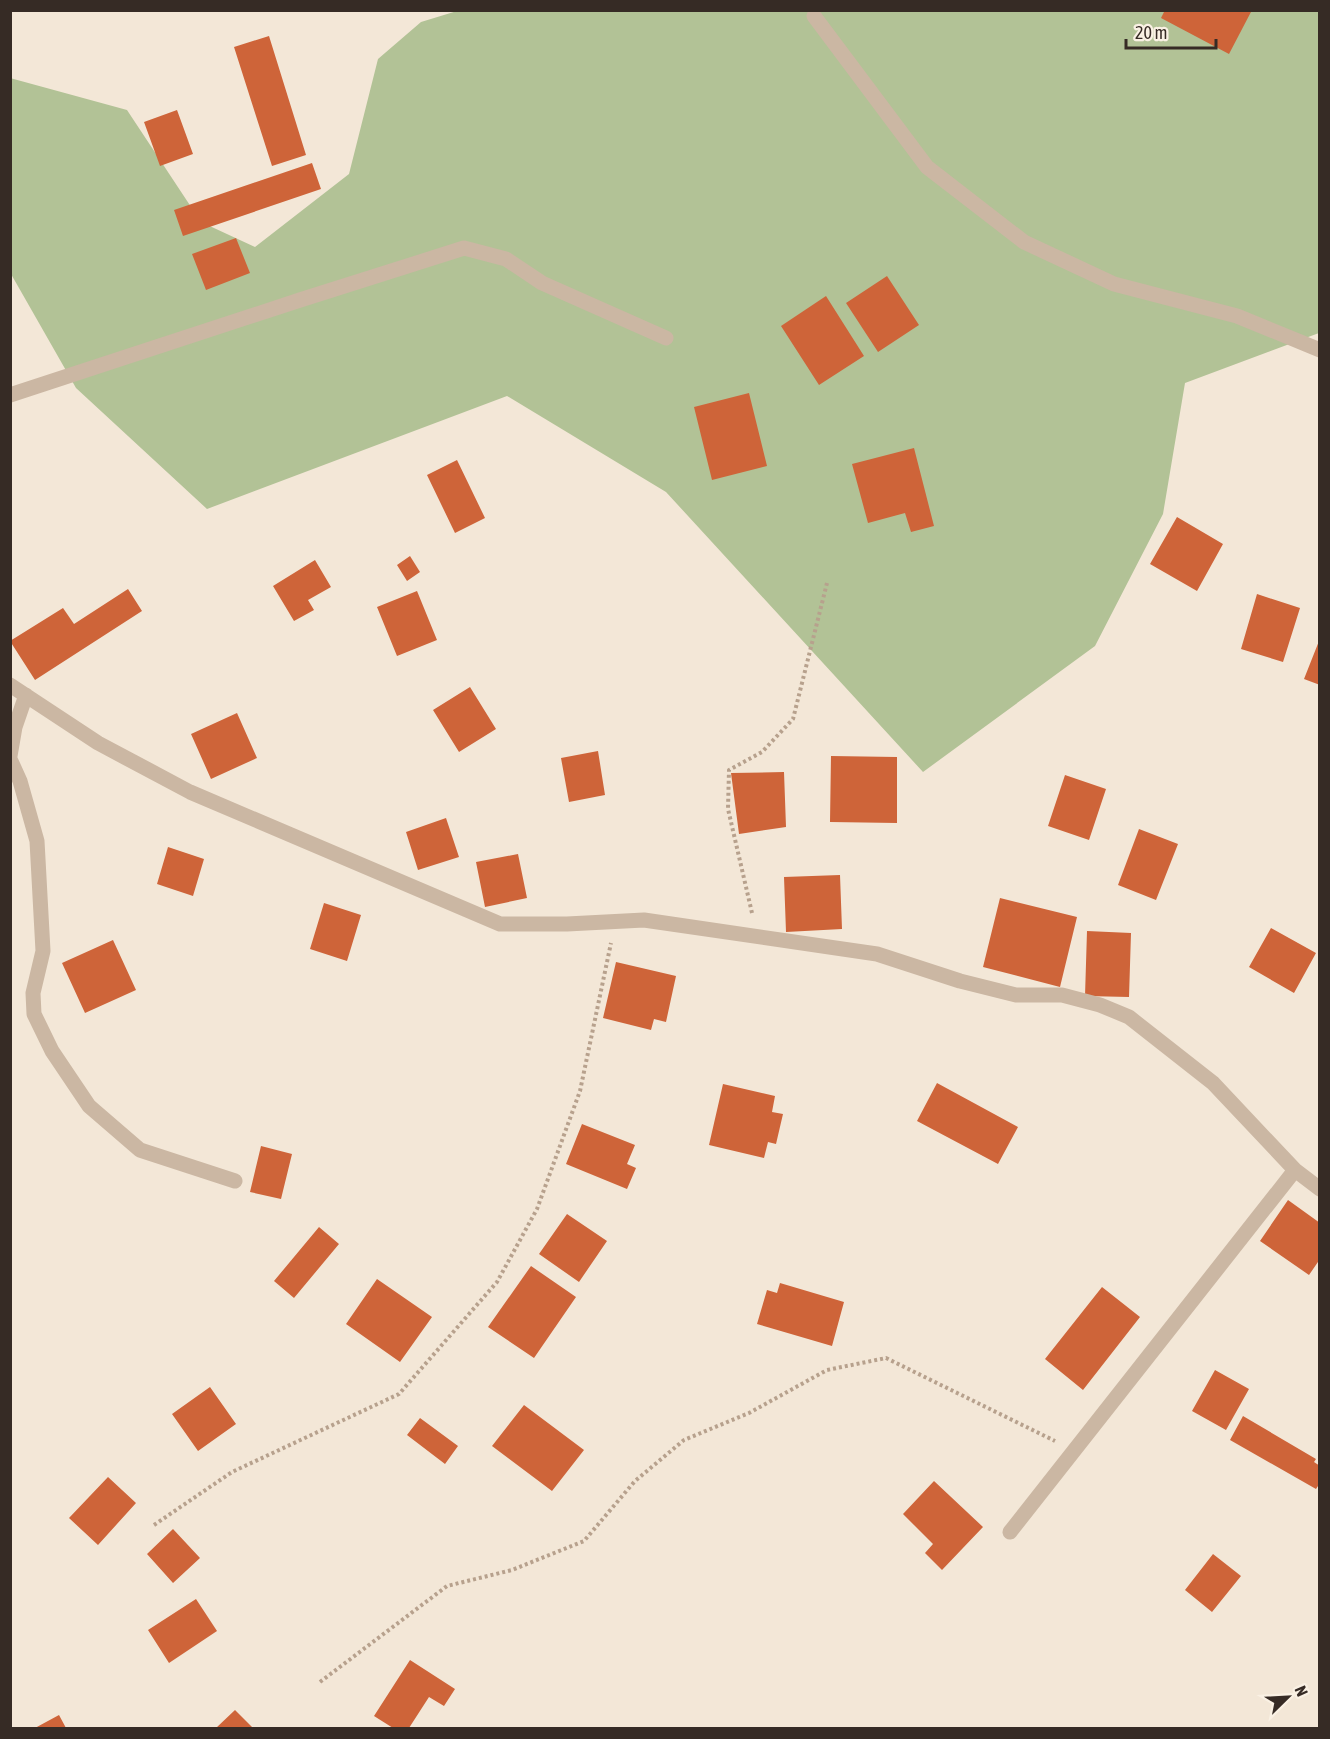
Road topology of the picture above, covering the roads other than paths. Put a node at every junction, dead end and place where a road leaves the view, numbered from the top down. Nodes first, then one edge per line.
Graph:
1 (814, 16) dead end
2 (666, 338) dead end
3 (1320, 350) edge
4 (10, 395) edge
5 (10, 685) edge
6 (26, 695) junction
7 (10, 758) edge
8 (1295, 1170) junction
9 (234, 1181) dead end
10 (1320, 1189) edge
11 (1010, 1532) dead end

1 - 3 street
2 - 4 street
5 - 6 street
6 - 7 street
6 - 8 street
7 - 9 street
8 - 10 street
8 - 11 street

